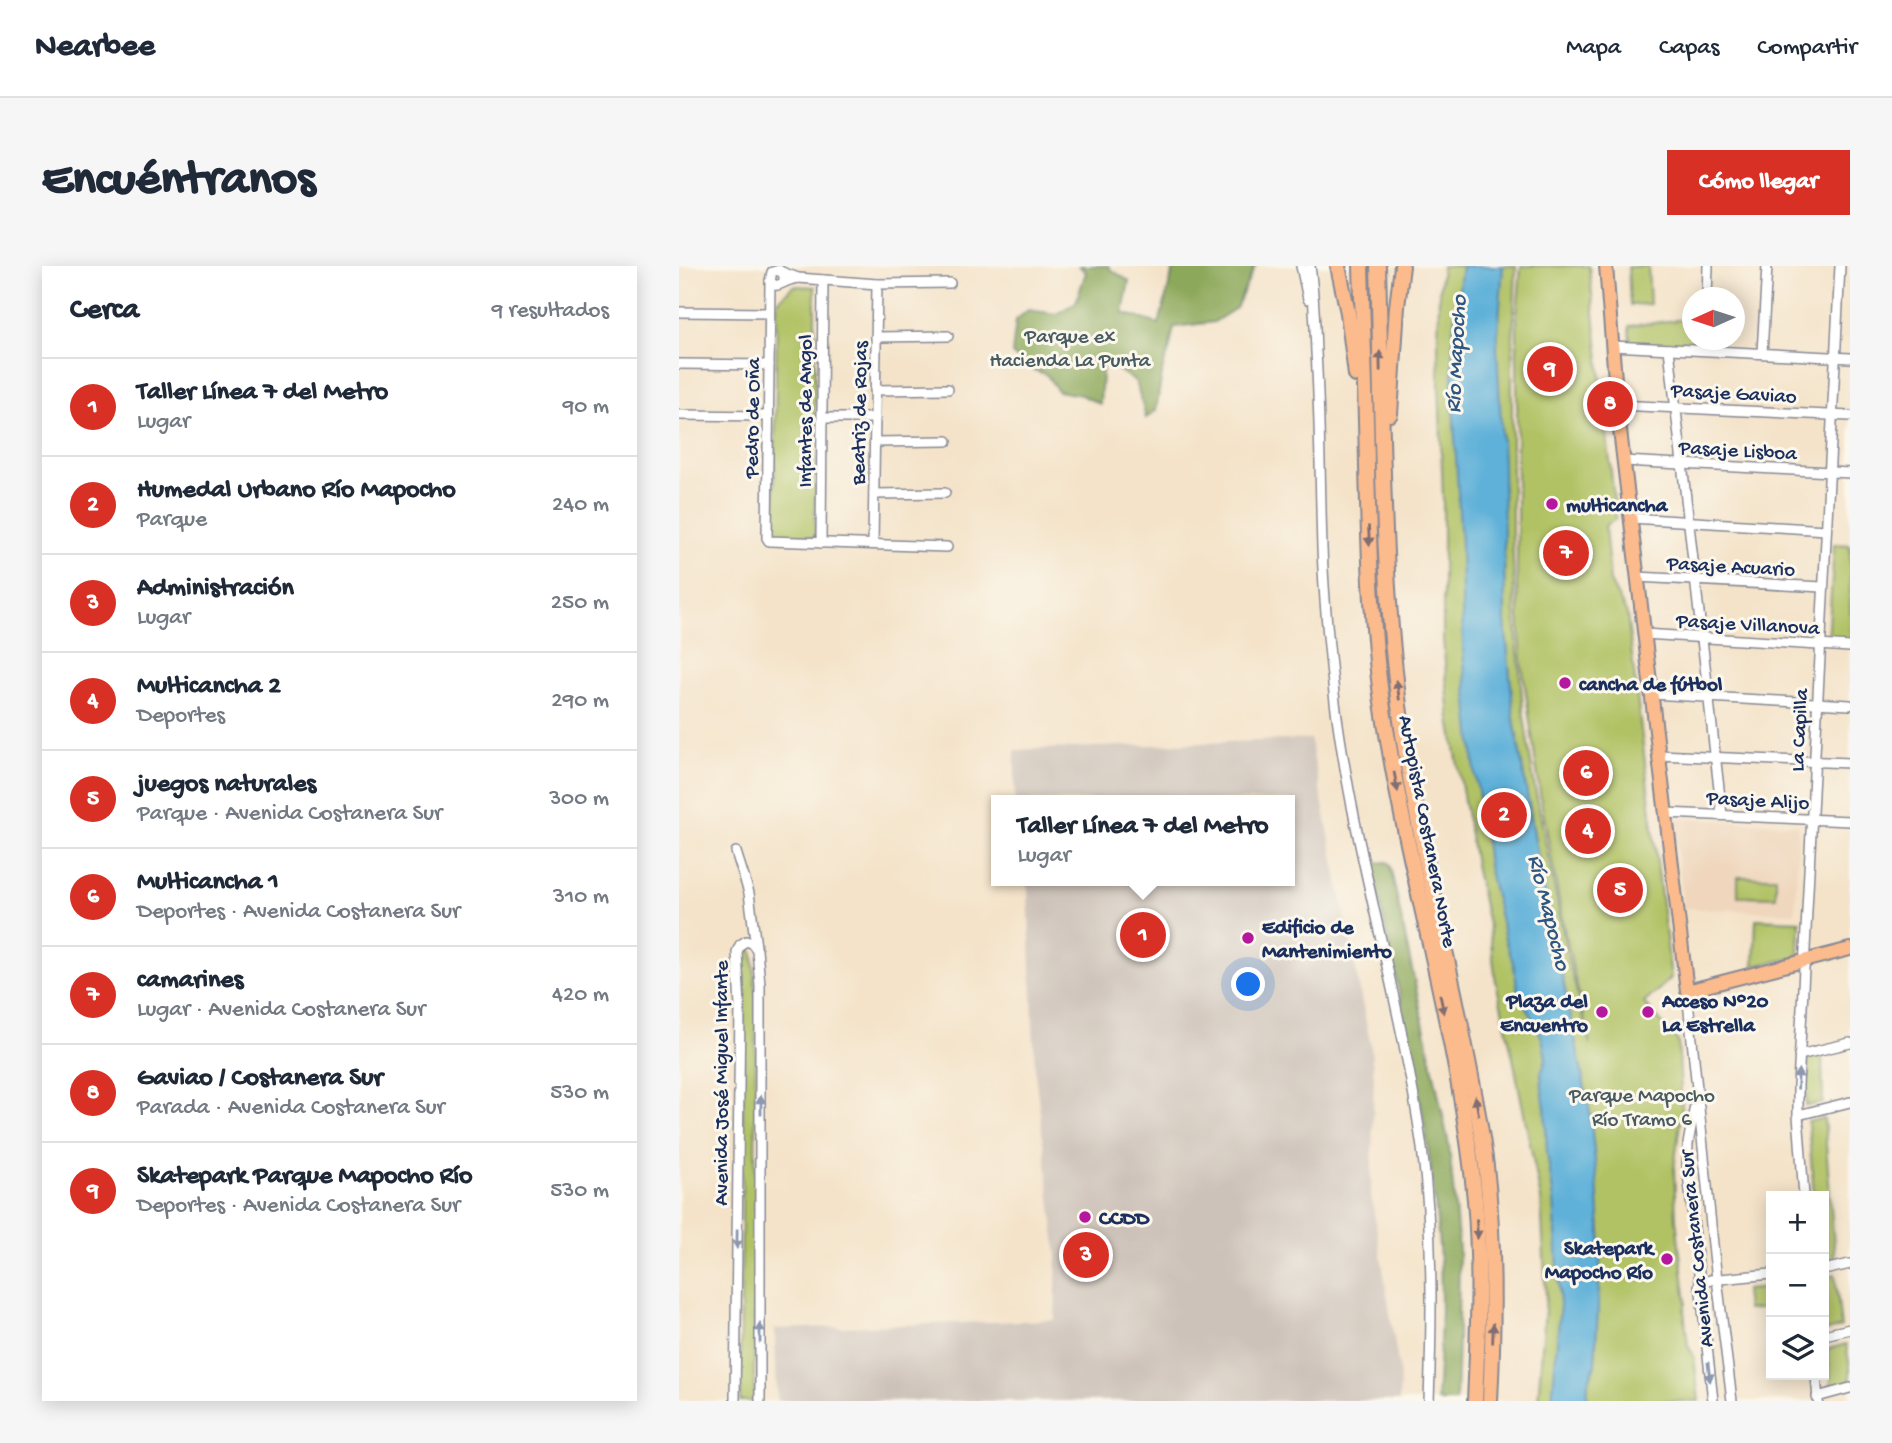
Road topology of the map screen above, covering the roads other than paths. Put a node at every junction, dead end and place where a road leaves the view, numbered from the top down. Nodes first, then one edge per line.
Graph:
1 (1301, 266) edge
2 (1310, 266) edge
3 (1338, 266) edge
4 (1361, 266) edge
5 (1378, 266) edge
6 (1402, 266) edge
7 (1606, 266) edge
8 (1708, 266) edge
9 (1767, 266) edge
10 (1840, 266) edge
11 (776, 275) edge
12 (823, 280) junction
13 (950, 283) dead end
14 (877, 284) junction
15 (1707, 287) edge
16 (679, 312) edge
17 (769, 313) junction
18 (1315, 335) junction
19 (948, 336) dead end
20 (876, 337) junction
21 (1612, 345) junction
22 (1669, 348) junction
23 (1682, 349) edge
24 (1704, 350) edge
25 (1762, 353) junction
26 (1835, 357) junction
27 (1850, 358) edge
28 (679, 364) edge
29 (769, 365) junction
30 (948, 389) dead end
31 (875, 390) junction
32 (1617, 405) junction
33 (1676, 407) junction
34 (679, 415) edge
35 (1831, 415) junction
36 (768, 416) junction
37 (1850, 416) edge
38 (822, 418) junction
39 (875, 418) junction
40 (875, 442) junction
41 (947, 442) dead end
42 (1623, 461) junction
43 (1682, 464) junction
44 (1367, 467) junction
45 (1829, 472) junction
46 (1850, 473) edge
47 (1383, 478) junction
48 (946, 493) dead end
49 (874, 494) junction
50 (1631, 518) junction
51 (1689, 522) junction
52 (1826, 530) junction
53 (821, 543) junction
54 (873, 544) junction
55 (947, 547) dead end
56 (1637, 577) junction
57 (1695, 580) junction
58 (1823, 587) junction
59 (1644, 634) junction
60 (1702, 638) junction
61 (1820, 645) junction
62 (1850, 647) edge
63 (1651, 694) junction
64 (1709, 698) junction
65 (1817, 703) junction
66 (1850, 705) edge
67 (1658, 755) junction
68 (1715, 757) junction
69 (1814, 761) junction
70 (1850, 763) edge
71 (1665, 813) junction
72 (1722, 815) junction
73 (1812, 819) junction
74 (1850, 821) edge
75 (736, 852) dead end
76 (756, 947) junction
77 (1850, 949) edge
78 (1805, 960) junction
79 (1687, 991) junction
80 (1850, 1044) edge
81 (1800, 1055) junction
82 (1698, 1093) junction
83 (1850, 1102) edge
84 (1798, 1115) junction
85 (1804, 1191) edge
86 (1850, 1264) edge
87 (1829, 1269) edge
88 (1766, 1274) edge
89 (1717, 1279) junction
90 (1699, 1286) junction
91 (1850, 1329) edge
92 (1829, 1334) edge
93 (1816, 1380) edge
94 (1850, 1388) edge
95 (1818, 1399) edge
96 (735, 1401) edge
97 (760, 1401) edge
98 (1429, 1401) edge
99 (1475, 1401) edge
100 (1490, 1401) edge
101 (1713, 1401) edge
102 (1733, 1401) edge

1 - 18 street
2 - 18 street
3 - 44 highway
4 - 44 highway, Autopista Costanera Norte
47 -> 5 highway, Autopista Costanera Norte
6 - 47 highway
7 - 21 main road, Avenida Costanera Sur
8 - 15 street
9 - 25 street
10 - 26 street, La Capilla
11 - 12 street
11 - 17 street, Pedro de Oña
12 - 14 street
12 - 38 street, Infantes de Angol
13 - 14 street
14 - 20 street, Beatriz de Rojas
16 - 17 street
17 - 29 street, Pedro de Oña
18 - 98 street
19 - 20 street
20 - 31 street, Beatriz de Rojas
21 - 22 street
21 - 32 main road, Avenida Costanera Sur
22 - 23 street
22 - 33 street
24 - 25 street
25 - 26 street
26 - 27 street
26 - 35 street, La Capilla
28 - 29 street
29 - 36 street, Pedro de Oña
30 - 31 street
31 - 39 street, Beatriz de Rojas
32 - 33 street, Pasaje Gaviao
32 - 42 main road, Avenida Costanera Sur
33 - 35 street, Pasaje Gaviao
33 - 43 street
34 - 36 street
35 - 37 street, Pasaje Gaviao
35 - 45 street, La Capilla
36 - 53 street, Pedro de Oña
38 - 39 street
38 - 53 street, Infantes de Angol
39 - 40 street, Beatriz de Rojas
40 - 41 street
40 - 49 street, Beatriz de Rojas
42 - 43 street, Pasaje Lisboa
42 - 50 main road, Avenida Costanera Sur
43 - 45 street, Pasaje Lisboa
43 - 51 street
44 -> 99 highway, Autopista Costanera Norte
45 - 46 street, Pasaje Lisboa
45 - 52 street, La Capilla
100 -> 47 highway, Autopista Costanera Norte
48 - 49 street
49 - 54 street, Beatriz de Rojas
50 - 51 street
50 - 56 main road, Avenida Costanera Sur
51 - 52 street
51 - 57 street
52 - 58 street, La Capilla
53 - 54 street
54 - 55 street
56 - 57 street, Pasaje Acuario
56 - 59 main road, Avenida Costanera Sur
57 - 58 street, Pasaje Acuario
57 - 60 street
58 - 61 street, La Capilla
59 - 60 street, Pasaje Villanova
59 - 63 main road, Avenida Costanera Sur
60 - 61 street, Pasaje Villanova
60 - 64 street
61 - 62 street, Pasaje Villanova
61 - 65 street, La Capilla
63 - 64 street
63 - 67 main road, Avenida Costanera Sur
64 - 65 street
64 - 68 street
65 - 66 street
65 - 69 street, La Capilla
67 - 68 street
67 - 71 main road, Avenida Costanera Sur
68 - 69 street
68 - 72 street
69 - 70 street
69 - 73 street, La Capilla
71 - 72 street, Pasaje Alijo
71 - 79 main road, Avenida Costanera Sur
72 - 73 street, Pasaje Alijo
73 - 74 street, Pasaje Alijo
73 - 78 street, La Capilla
75 - 76 street
76 -> 96 street, Avenida José Miguel Infante
97 -> 76 street, Avenida José Miguel Infante
77 - 78 main road
78 - 79 main road
78 - 81 street, La Capilla
79 - 82 street, Avenida Costanera Sur
80 - 81 street
84 -> 81 street, La Capilla
82 - 89 street, Avenida Costanera Sur
82 - 90 street, Avenida Costanera Sur
83 - 84 street
84 - 85 street, La Capilla
86 - 87 street
88 - 89 street
89 - 90 street
89 - 102 street, Avenida Costanera Sur
90 -> 101 street, Avenida Costanera Sur
91 - 92 street
93 - 95 street
94 - 95 street

